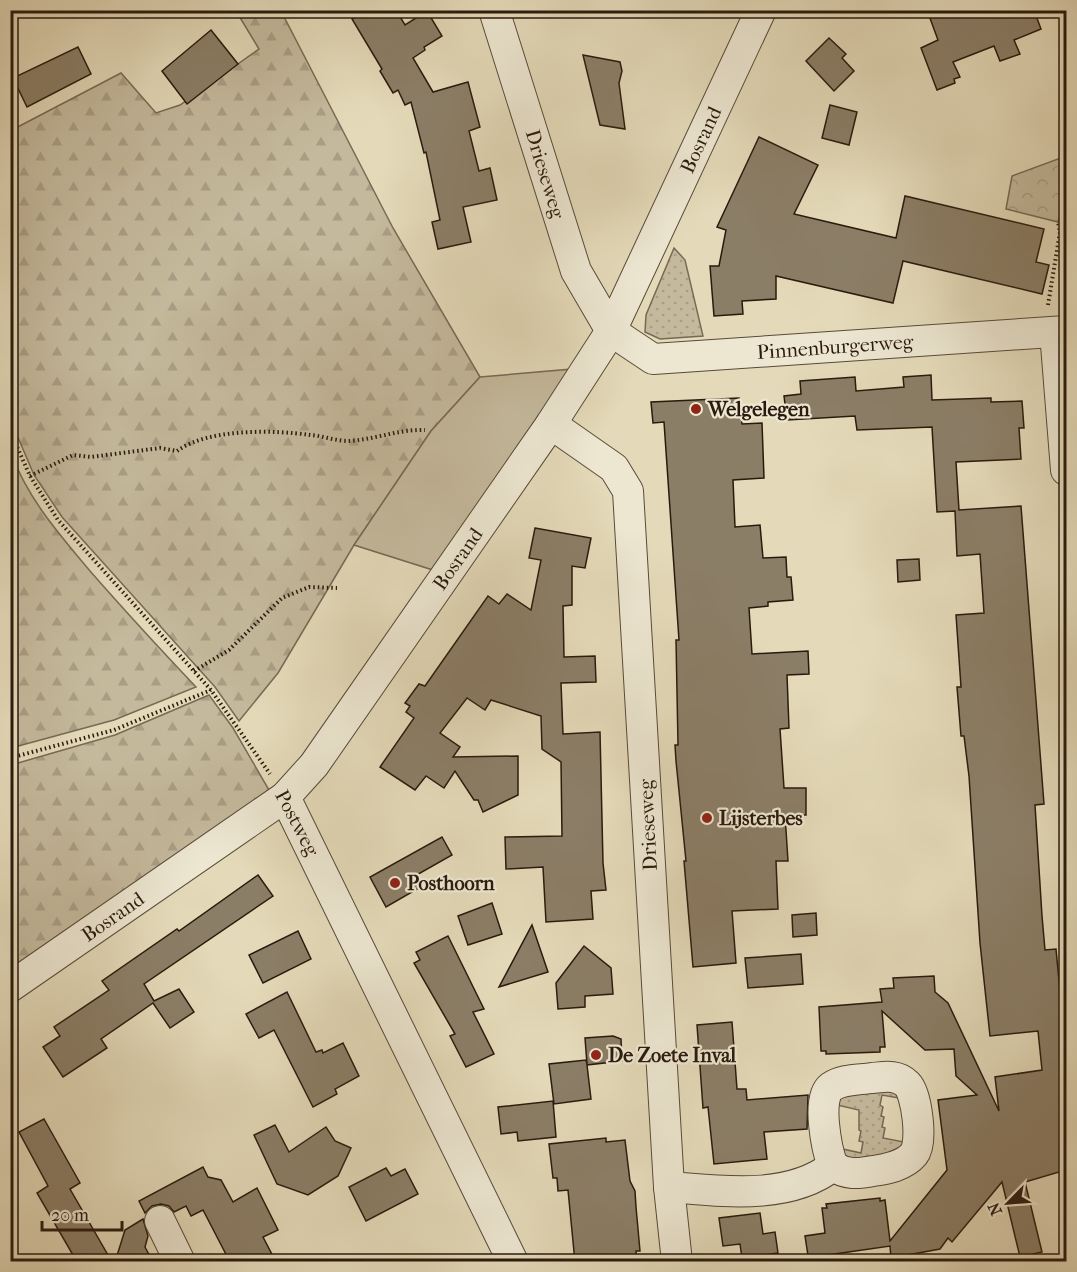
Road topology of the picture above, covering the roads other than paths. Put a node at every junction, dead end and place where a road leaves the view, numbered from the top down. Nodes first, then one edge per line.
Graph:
1 (494, 10) edge
2 (761, 10) edge
3 (611, 332) junction
4 (1061, 332) edge
5 (551, 424) junction
6 (1066, 470) edge
7 (285, 797) junction
8 (10, 987) edge
9 (833, 1166) dead end
10 (669, 1187) junction
11 (160, 1221) dead end
12 (180, 1262) edge
13 (513, 1262) edge
14 (677, 1262) edge

1 - 3 street, Drieseweg
2 - 3 street, Bosrand
3 - 4 street, Pinnenburgerweg
3 - 5 street, Bosrand
4 - 6 street
5 - 7 street, Bosrand
5 - 10 street, Drieseweg
7 - 8 street, Bosrand
7 - 13 street, Postweg
9 - 10 street
10 - 14 street, Drieseweg
11 - 12 street

